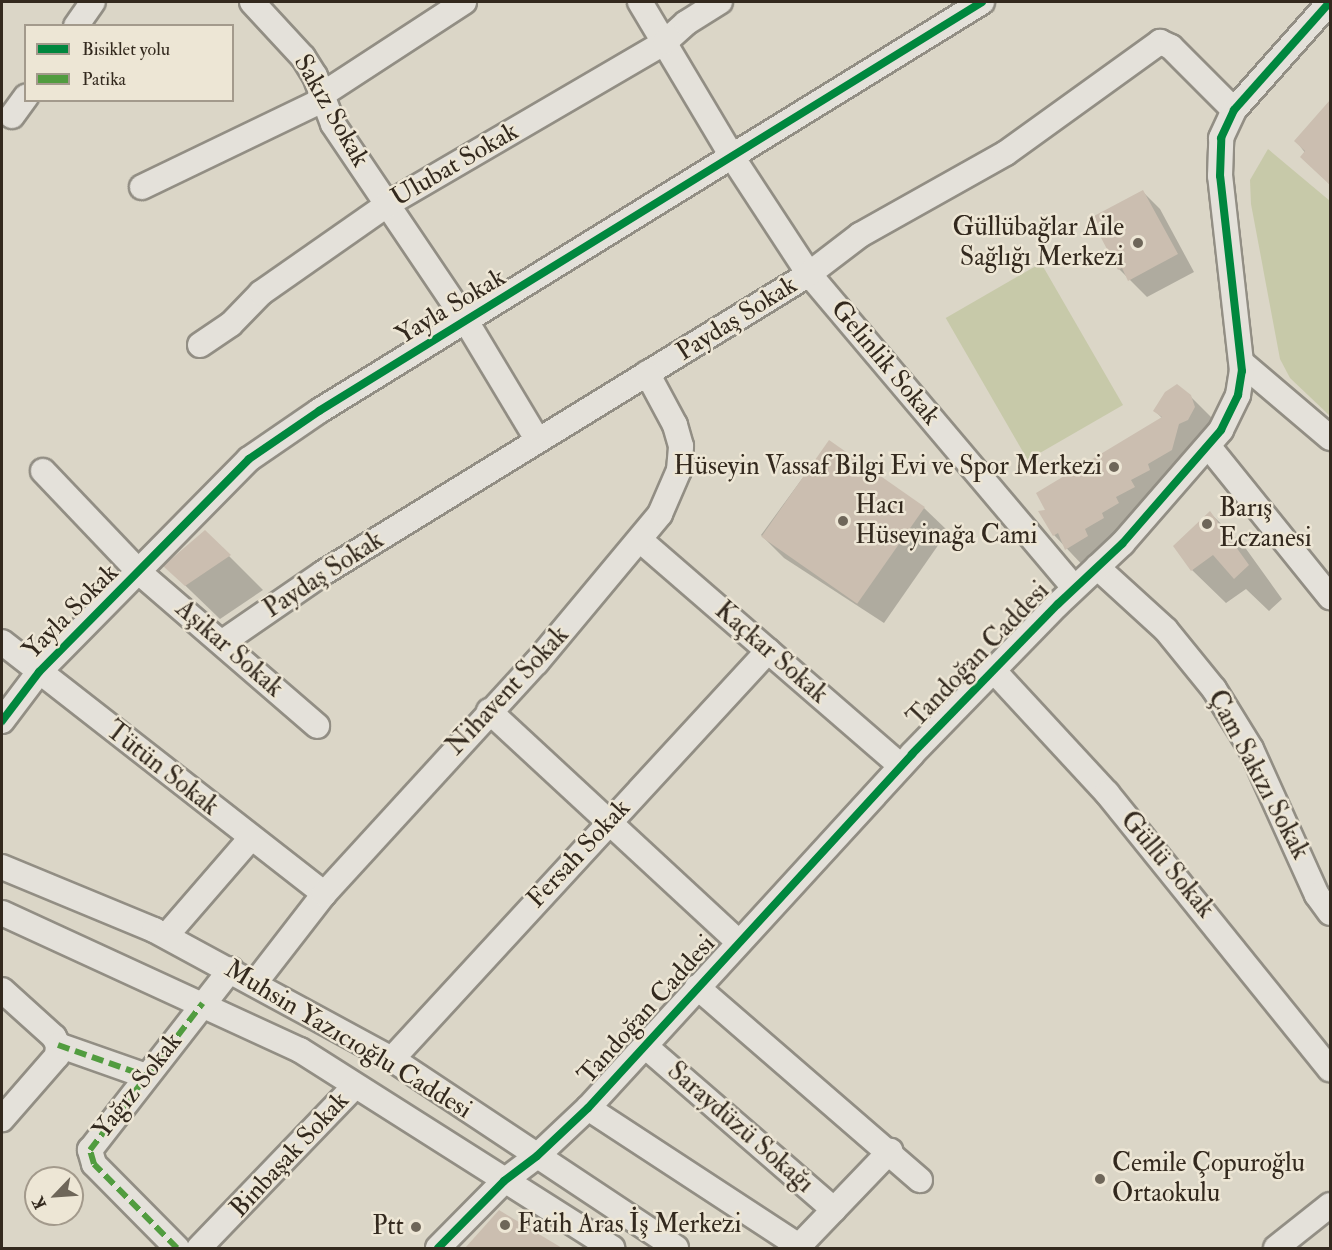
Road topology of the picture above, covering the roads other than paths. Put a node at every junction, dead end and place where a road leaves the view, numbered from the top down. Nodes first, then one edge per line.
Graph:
1 (93, 2) edge
2 (252, 2) edge
3 (464, 2) edge
4 (640, 2) edge
5 (720, 2) edge
6 (982, 2) edge
7 (1330, 2) edge
8 (77, 24) edge
9 (665, 42) junction
10 (321, 98) junction
11 (1234, 110) junction
12 (733, 158) junction
13 (142, 187) dead end
14 (388, 204) junction
15 (810, 274) junction
16 (466, 321) junction
17 (200, 345) dead end
18 (1242, 363) junction
19 (647, 373) junction
20 (1330, 438) edge
21 (537, 439) junction
22 (1209, 447) junction
23 (43, 471) dead end
24 (640, 540) junction
25 (1097, 567) junction
26 (141, 573) junction
27 (1074, 588) junction
28 (1330, 597) edge
29 (2, 642) edge
30 (223, 642) junction
31 (768, 651) junction
32 (993, 670) junction
33 (39, 672) junction
34 (489, 711) junction
35 (2, 721) edge
36 (317, 726) dead end
37 (901, 766) junction
38 (608, 823) junction
39 (251, 838) junction
40 (2, 867) edge
41 (324, 894) junction
42 (2, 913) edge
43 (1330, 913) edge
44 (166, 936) junction
45 (737, 941) junction
46 (231, 969) junction
47 (255, 983) junction
48 (697, 987) junction
49 (2, 990) edge
50 (203, 1003) junction
51 (58, 1046) junction
52 (645, 1046) junction
53 (392, 1059) junction
54 (1330, 1069) edge
55 (146, 1076) junction
56 (355, 1086) junction
57 (588, 1108) junction
58 (2, 1119) edge
59 (890, 1151) junction
60 (537, 1156) junction
61 (920, 1179) dead end
62 (504, 1181) junction
63 (1330, 1205) edge
64 (834, 1210) junction
65 (606, 1247) edge
66 (177, 1248) edge
67 (199, 1248) edge
68 (438, 1248) edge
69 (676, 1248) edge
70 (1276, 1248) edge

1 - 8 street
2 - 10 street, Sakız Sokak
3 - 10 street
4 - 9 street, Gelinlik Sokak
5 - 9 street, Ulubat Sokak
6 - 12 street, Yayla Sokak
7 - 11 street, Tandoğan Caddesi
9 - 12 street, Gelinlik Sokak
9 - 14 street, Ulubat Sokak
10 - 13 street
10 - 14 street, Sakız Sokak
11 - 15 street, Paydaş Sokak
11 - 18 street, Tandoğan Caddesi
12 - 15 street, Gelinlik Sokak
12 - 16 street, Yayla Sokak
14 - 16 street, Sakız Sokak
14 - 17 street, Ulubat Sokak
15 - 19 street, Paydaş Sokak
15 - 27 street, Gelinlik Sokak
16 - 21 street, Sakız Sokak
16 - 26 street, Yayla Sokak
18 - 20 street
18 - 22 street, Tandoğan Caddesi
19 - 21 street, Paydaş Sokak
19 - 24 street, Nihavent Sokak
21 - 30 street, Paydaş Sokak
22 - 25 street, Tandoğan Caddesi
22 - 28 street
23 - 26 street, Aşikar Sokak
24 - 31 street, Kaçkar Sokak
24 - 34 street, Nihavent Sokak
25 - 27 street, Tandoğan Caddesi
25 - 43 street, Çam Sakızı Sokak
26 - 30 street, Aşikar Sokak
26 - 33 street, Yayla Sokak
27 - 32 street, Tandoğan Caddesi
29 - 33 street, Tütün Sokak
30 - 36 street, Aşikar Sokak
31 - 37 street, Kaçkar Sokak
31 - 38 street, Fersah Sokak
32 - 37 street, Tandoğan Caddesi
32 - 54 street, Güllü Sokak
33 - 35 street, Yayla Sokak
33 - 39 street, Tütün Sokak
34 - 38 street
34 - 41 street, Nihavent Sokak
37 - 45 street, Tandoğan Caddesi
38 - 45 street
38 - 53 street, Fersah Sokak
39 - 41 street, Tütün Sokak
39 - 44 street
40 - 44 street, Muhsin Yazıcıoğlu Caddesi
41 - 47 street, Nihavent Sokak
42 - 50 street, Muhsin Yazıcıoğlu Caddesi
44 - 46 street, Muhsin Yazıcıoğlu Caddesi
45 - 48 street, Tandoğan Caddesi
46 - 47 street, Muhsin Yazıcıoğlu Caddesi
46 - 50 street, Yağız Sokak
47 - 53 street, Muhsin Yazıcıoğlu Caddesi
48 - 52 street, Tandoğan Caddesi
48 - 59 street
49 - 51 street
50 - 55 street, Yağız Sokak
50 - 56 street, Muhsin Yazıcıoğlu Caddesi
51 - 55 street
51 - 58 street
52 - 57 street, Tandoğan Caddesi
52 - 64 street, Saraydüzü Sokağı
53 - 60 street, Muhsin Yazıcıoğlu Caddesi
55 - 66 street, Yağız Sokak
56 - 62 street, Muhsin Yazıcıoğlu Caddesi
56 - 67 street, Binbaşak Sokak
57 - 60 street, Tandoğan Caddesi
57 - 64 street
59 - 61 street
59 - 64 street
60 - 62 street, Tandoğan Caddesi
60 - 69 street, Muhsin Yazıcıoğlu Caddesi
62 - 65 street, Muhsin Yazıcıoğlu Caddesi
62 - 68 street, Tandoğan Caddesi
63 - 70 street

